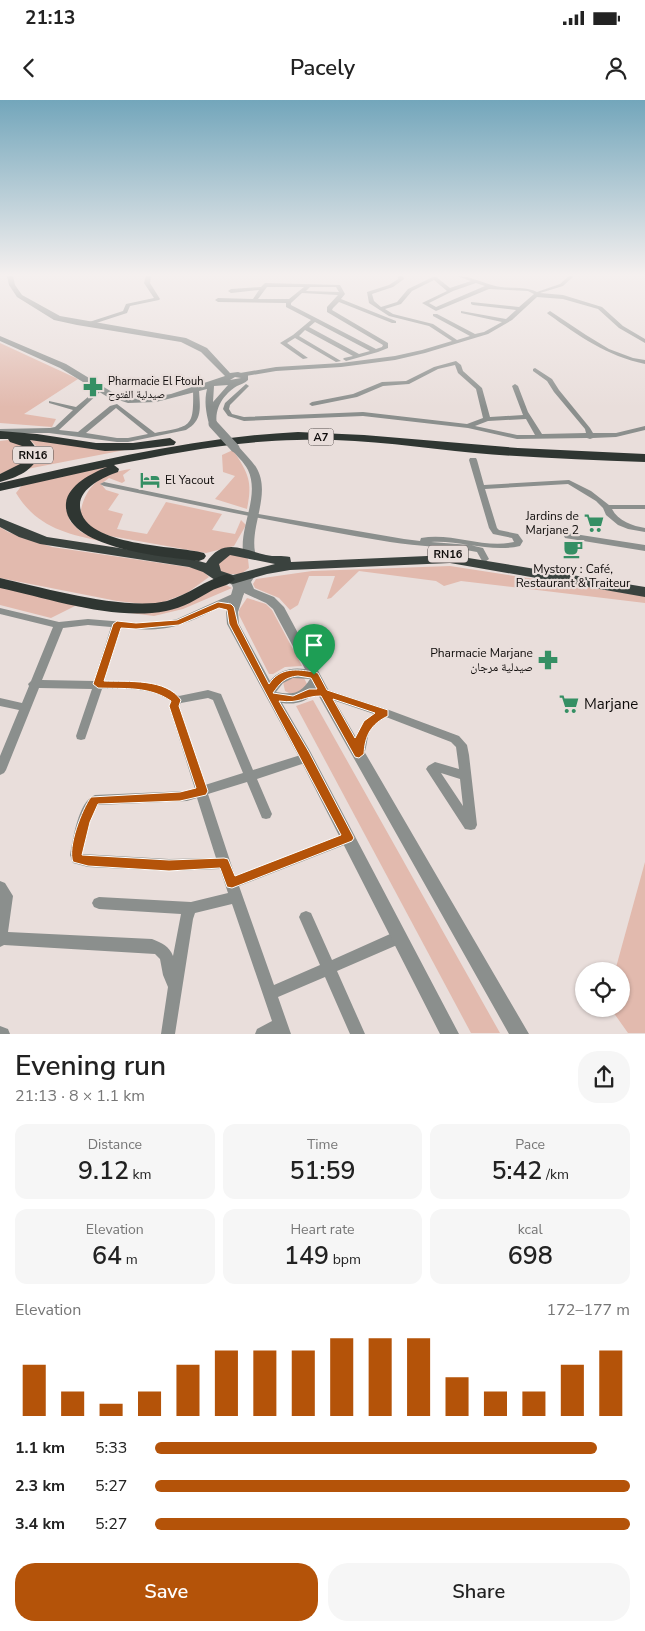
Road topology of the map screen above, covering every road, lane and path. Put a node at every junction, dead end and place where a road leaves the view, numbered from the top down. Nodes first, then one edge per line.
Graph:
1 (63, 320) edge
2 (102, 320) edge
3 (317, 320) joint
4 (343, 320) edge
5 (388, 320) edge
6 (413, 320) edge
7 (427, 320) edge
8 (447, 320) edge
9 (497, 320) edge
10 (510, 320) edge
11 (560, 320) edge
12 (614, 320) edge
13 (394, 322) dead end
14 (424, 322) junction
15 (507, 322) junction
16 (85, 325) junction
17 (304, 327) junction
18 (365, 332) junction
19 (344, 334) junction
20 (295, 336) junction
21 (350, 337) junction
22 (476, 337) junction
23 (0, 338) edge
24 (328, 340) junction
25 (645, 341) edge
26 (457, 342) junction
27 (312, 346) junction
28 (376, 351) junction
29 (358, 356) junction
30 (305, 358) dead end
31 (338, 360) junction
32 (645, 362) edge
33 (317, 367) junction
34 (535, 370) dead end
35 (236, 381) junction
36 (210, 385) junction
37 (515, 386) dead end
38 (100, 389) junction
39 (196, 390) junction
40 (51, 402) dead end
41 (116, 402) junction
42 (312, 404) dead end
43 (78, 409) junction
44 (212, 412) junction
45 (528, 417) junction
46 (487, 419) junction
47 (645, 421) edge
48 (468, 426) junction
49 (644, 429) edge
50 (0, 431) edge
51 (50, 431) junction
52 (80, 434) junction
53 (154, 435) junction
54 (363, 435) junction
55 (0, 437) edge
56 (540, 437) junction
57 (590, 437) junction
58 (645, 452) edge
59 (645, 458) edge
60 (473, 460) dead end
61 (0, 479) edge
62 (104, 484) dead end
63 (0, 487) edge
64 (482, 487) junction
65 (606, 506) junction
66 (645, 507) edge
67 (0, 514) edge
68 (252, 515) junction
69 (0, 522) edge
70 (645, 530) edge
71 (568, 536) dead end
72 (411, 543) junction
73 (645, 548) edge
74 (246, 549) junction
75 (198, 556) junction
76 (218, 556) junction
77 (485, 559) junction
78 (252, 574) junction
79 (224, 577) junction
80 (0, 583) edge
81 (645, 585) edge
82 (645, 592) edge
83 (225, 607) junction
84 (0, 611) edge
85 (117, 624) junction
86 (58, 625) junction
87 (34, 684) junction
88 (98, 684) junction
89 (316, 685) junction
90 (270, 694) junction
91 (177, 700) junction
92 (0, 702) edge
93 (24, 707) junction
94 (385, 713) junction
95 (81, 736) dead end
96 (359, 754) junction
97 (307, 758) junction
98 (1, 766) edge
99 (466, 776) junction
100 (250, 777) junction
101 (202, 791) junction
102 (266, 814) dead end
103 (348, 838) junction
104 (224, 863) junction
105 (232, 883) junction
106 (0, 887) edge
107 (236, 897) junction
108 (99, 903) dead end
109 (191, 908) junction
110 (306, 917) dead end
111 (399, 937) junction
112 (0, 939) edge
113 (330, 968) junction
114 (176, 988) junction
115 (270, 994) junction
116 (282, 1029) edge
117 (168, 1034) edge
118 (262, 1034) edge
119 (358, 1034) edge
120 (450, 1034) edge
121 (520, 1034) edge

1 - 16 street
2 - 16 street
3 - 17 street
3 - 19 street
4 - 18 street
5 - 13 street
6 - 14 street
7 - 14 street
8 - 22 street
9 - 15 street
10 - 15 street
11 - 32 street
12 - 25 street
14 - 26 street
15 - 22 street
16 - 35 street
17 - 20 street
17 - 24 street
18 - 21 street
18 - 28 street
19 - 21 street
19 - 24 street
20 - 27 street
20 - 30 street
21 - 28 street
22 - 26 street
23 - 38 street
24 - 27 street
24 - 29 street
26 - 33 street
27 - 31 street
28 - 29 street
29 - 31 street
31 - 33 street
33 - 35 street
34 - 57 street
35 - 36 street
35 - 44 street
35 - 48 street
36 - 39 street
36 - 44 street
37 - 45 street
38 - 41 street
38 - 43 street
39 - 41 street
39 - 53 street
40 - 43 street
41 - 52 street
41 - 53 street
42 - 46 street
43 - 51 street
44 - 68 street, bridge
45 - 46 street
45 - 56 street
46 - 48 street
47 - 49 street
48 - 56 street
49 - 57 street
50 - 51 street
51 - 52 street
52 - 53 street
54 - 55 highway
54 - 58 highway, A7
54 - 59 highway, A7
54 - 61 highway, A7
54 - 63 highway, A7
54 - 75 highway
55 - 61 highway, RN16
56 - 57 street
60 - 64 street
62 - 68 street
64 - 65 street
64 - 72 street
65 - 66 street
65 - 70 street
67 - 75 highway
68 - 72 street
68 - 74 street
69 - 79 highway, RN16
71 - 73 street
72 - 77 street
74 - 76 highway
74 - 77 highway, RN16
74 - 78 highway
75 - 76 highway
76 - 79 highway
77 - 81 highway, RN16
78 - 79 highway, RN16
78 - 82 highway, RN16
78 - 89 street
79 - 80 highway, RN16
79 - 83 street
83 - 85 street
83 - 90 street
84 - 86 street
85 - 86 street
85 - 88 street
86 - 87 street
87 - 88 street
87 - 93 street
88 - 91 street
88 - 95 street
89 - 90 street
89 - 90 street
89 - 94 street
89 - 96 street
90 - 97 street
91 - 100 street
91 - 101 street
92 - 93 street
93 - 98 street
94 - 96 street
94 - 99 street
96 - 121 street
97 - 100 street
97 - 103 street
99 - 99 street
100 - 101 street
100 - 102 street
101 - 104 street
101 - 104 street
103 - 105 street
103 - 111 street
104 - 105 street
105 - 107 street
106 - 112 street
107 - 109 street
107 - 115 street
108 - 109 street
109 - 114 street
110 - 113 street
111 - 113 street
111 - 120 street
112 - 114 street
113 - 115 street
113 - 119 street
114 - 117 street
115 - 116 street
116 - 118 street

